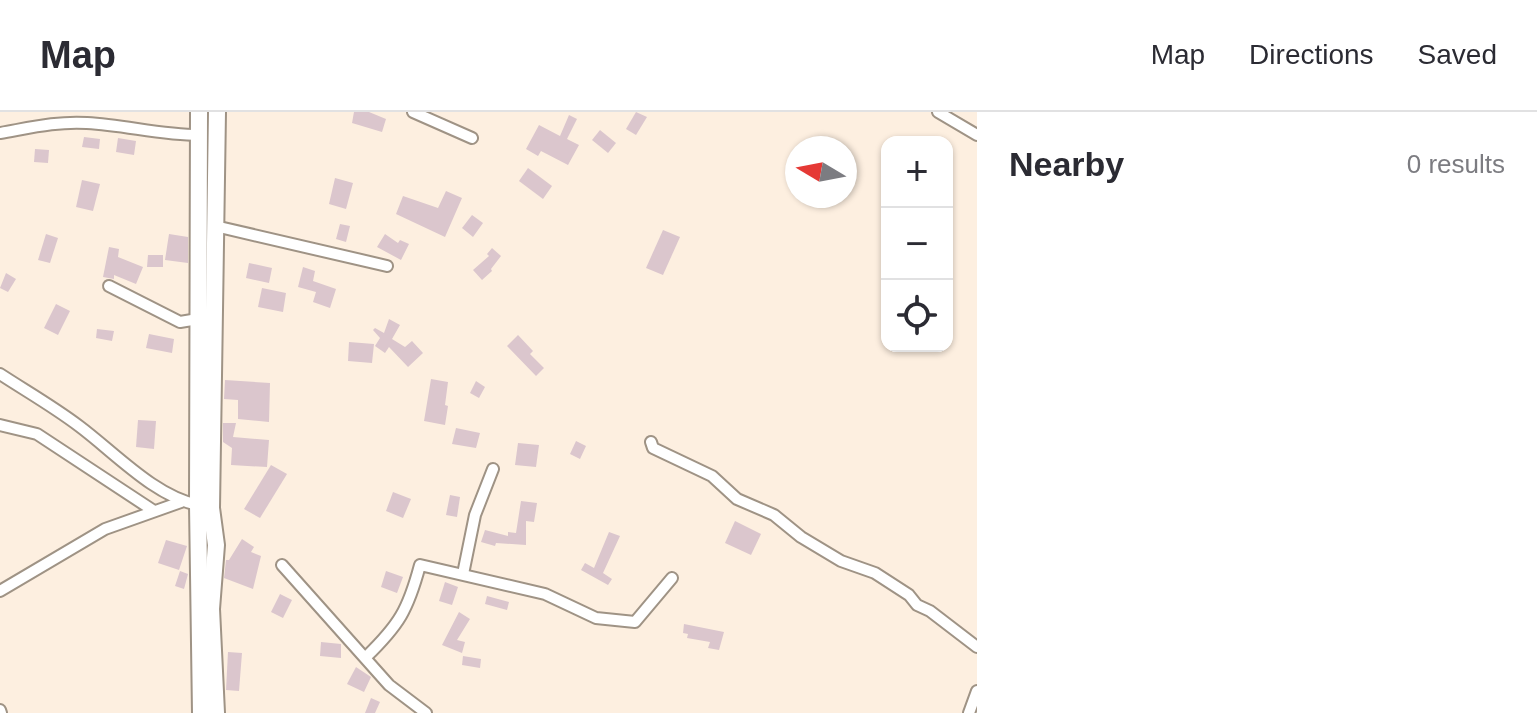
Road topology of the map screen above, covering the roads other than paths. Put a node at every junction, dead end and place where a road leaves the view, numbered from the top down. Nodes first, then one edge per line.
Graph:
1 (199, 112) edge
2 (217, 112) edge
3 (413, 112) edge
4 (938, 112) edge
5 (0, 133) edge
6 (199, 135) junction
7 (977, 135) edge
8 (472, 138) dead end
9 (215, 226) junction
10 (387, 266) dead end
11 (109, 286) dead end
12 (198, 319) junction
13 (0, 374) edge
14 (0, 425) edge
15 (651, 442) dead end
16 (493, 469) dead end
17 (190, 504) junction
18 (154, 511) junction
19 (282, 565) dead end
20 (463, 574) junction
21 (672, 578) dead end
22 (0, 591) edge
23 (977, 647) edge
24 (366, 657) junction
25 (977, 691) edge
26 (201, 713) edge
27 (216, 713) edge
28 (426, 713) edge
29 (969, 713) edge

1 - 6 main road
2 - 9 main road
3 - 8 street
4 - 7 street
5 - 6 street
6 - 12 main road
9 - 10 street
9 - 27 main road
11 - 12 street
12 - 17 main road
13 - 17 street
14 - 18 street
15 - 23 street
16 - 20 street
17 - 18 street
17 - 26 main road
18 - 22 street
19 - 24 street
20 - 21 street
20 - 24 street
24 - 28 street
25 - 29 street

